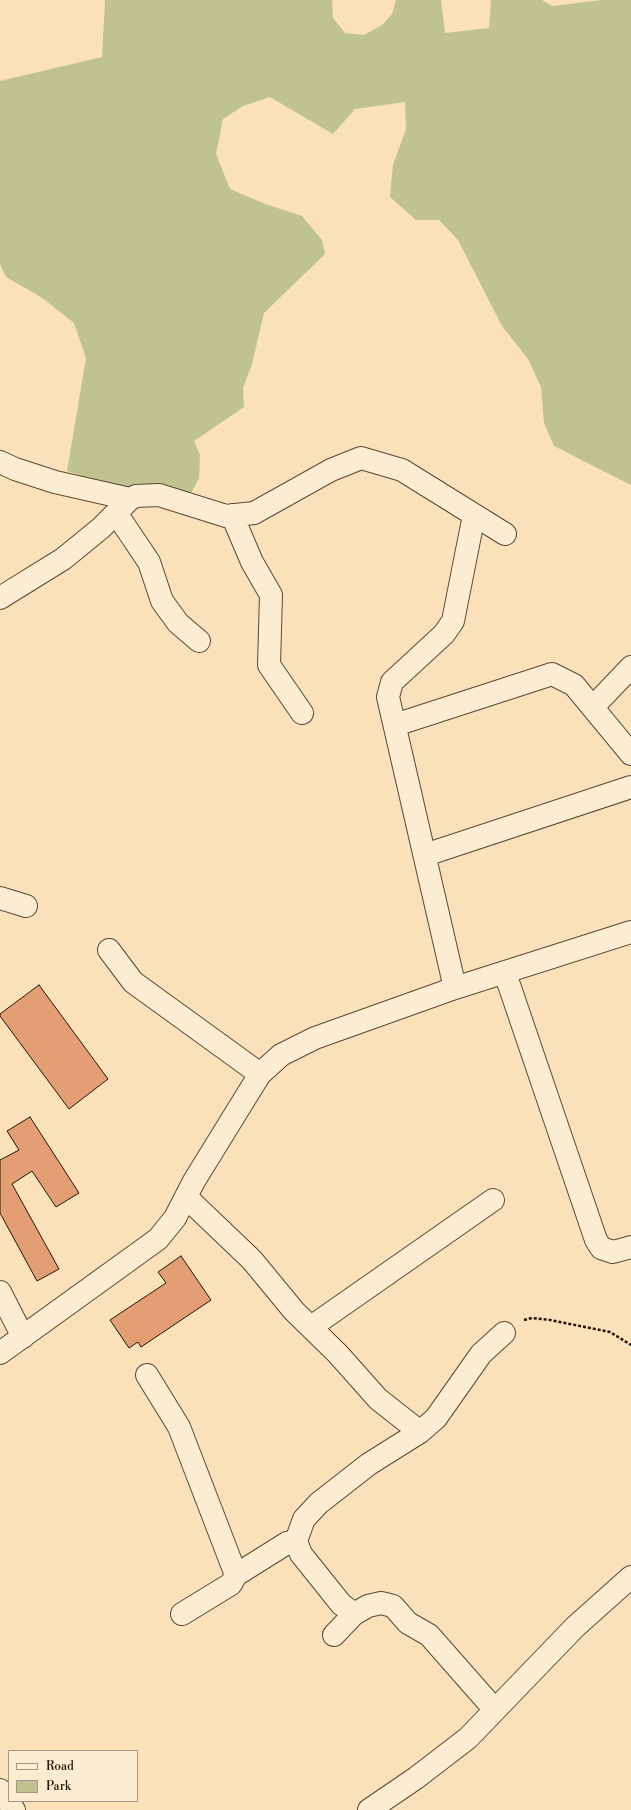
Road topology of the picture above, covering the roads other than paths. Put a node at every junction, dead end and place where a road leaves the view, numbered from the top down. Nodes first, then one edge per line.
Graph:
1 (0, 462) edge
2 (123, 506) junction
3 (474, 514) junction
4 (232, 515) junction
5 (505, 534) dead end
6 (0, 598) edge
7 (199, 641) dead end
8 (631, 667) edge
9 (593, 707) junction
10 (302, 713) dead end
11 (395, 725) junction
12 (631, 754) edge
13 (631, 786) edge
14 (425, 855) junction
15 (0, 898) edge
16 (26, 906) dead end
17 (630, 938) edge
18 (109, 950) dead end
19 (504, 973) junction
20 (455, 988) junction
21 (260, 1074) junction
22 (186, 1197) junction
23 (493, 1200) dead end
24 (631, 1247) edge
25 (0, 1292) edge
26 (311, 1327) junction
27 (504, 1333) road end
28 (23, 1337) junction
29 (0, 1353) edge
30 (147, 1375) dead end
31 (420, 1432) junction
32 (296, 1541) junction
33 (236, 1575) junction
34 (631, 1577) edge
35 (182, 1614) dead end
36 (354, 1614) junction
37 (334, 1635) dead end
38 (495, 1710) junction
39 (0, 1790) edge
40 (8, 1801) edge
41 (369, 1810) edge

1 - 2 street
2 - 4 street
2 - 6 street
2 - 7 street
3 - 4 street
3 - 5 street
3 - 11 street
4 - 10 street
8 - 9 street
9 - 11 street
9 - 12 street
11 - 14 street
13 - 14 street
14 - 20 street
15 - 16 street
17 - 19 street
18 - 21 street
19 - 20 street
19 - 24 street
20 - 21 street
21 - 22 street
22 - 26 street
22 - 28 street
23 - 26 street
25 - 28 street
26 - 31 street
27 - 31 street
28 - 29 street
30 - 33 street
31 - 32 street
32 - 33 street
32 - 36 street
33 - 35 street
34 - 38 street
36 - 37 street
36 - 38 street
38 - 41 street
39 - 40 street

